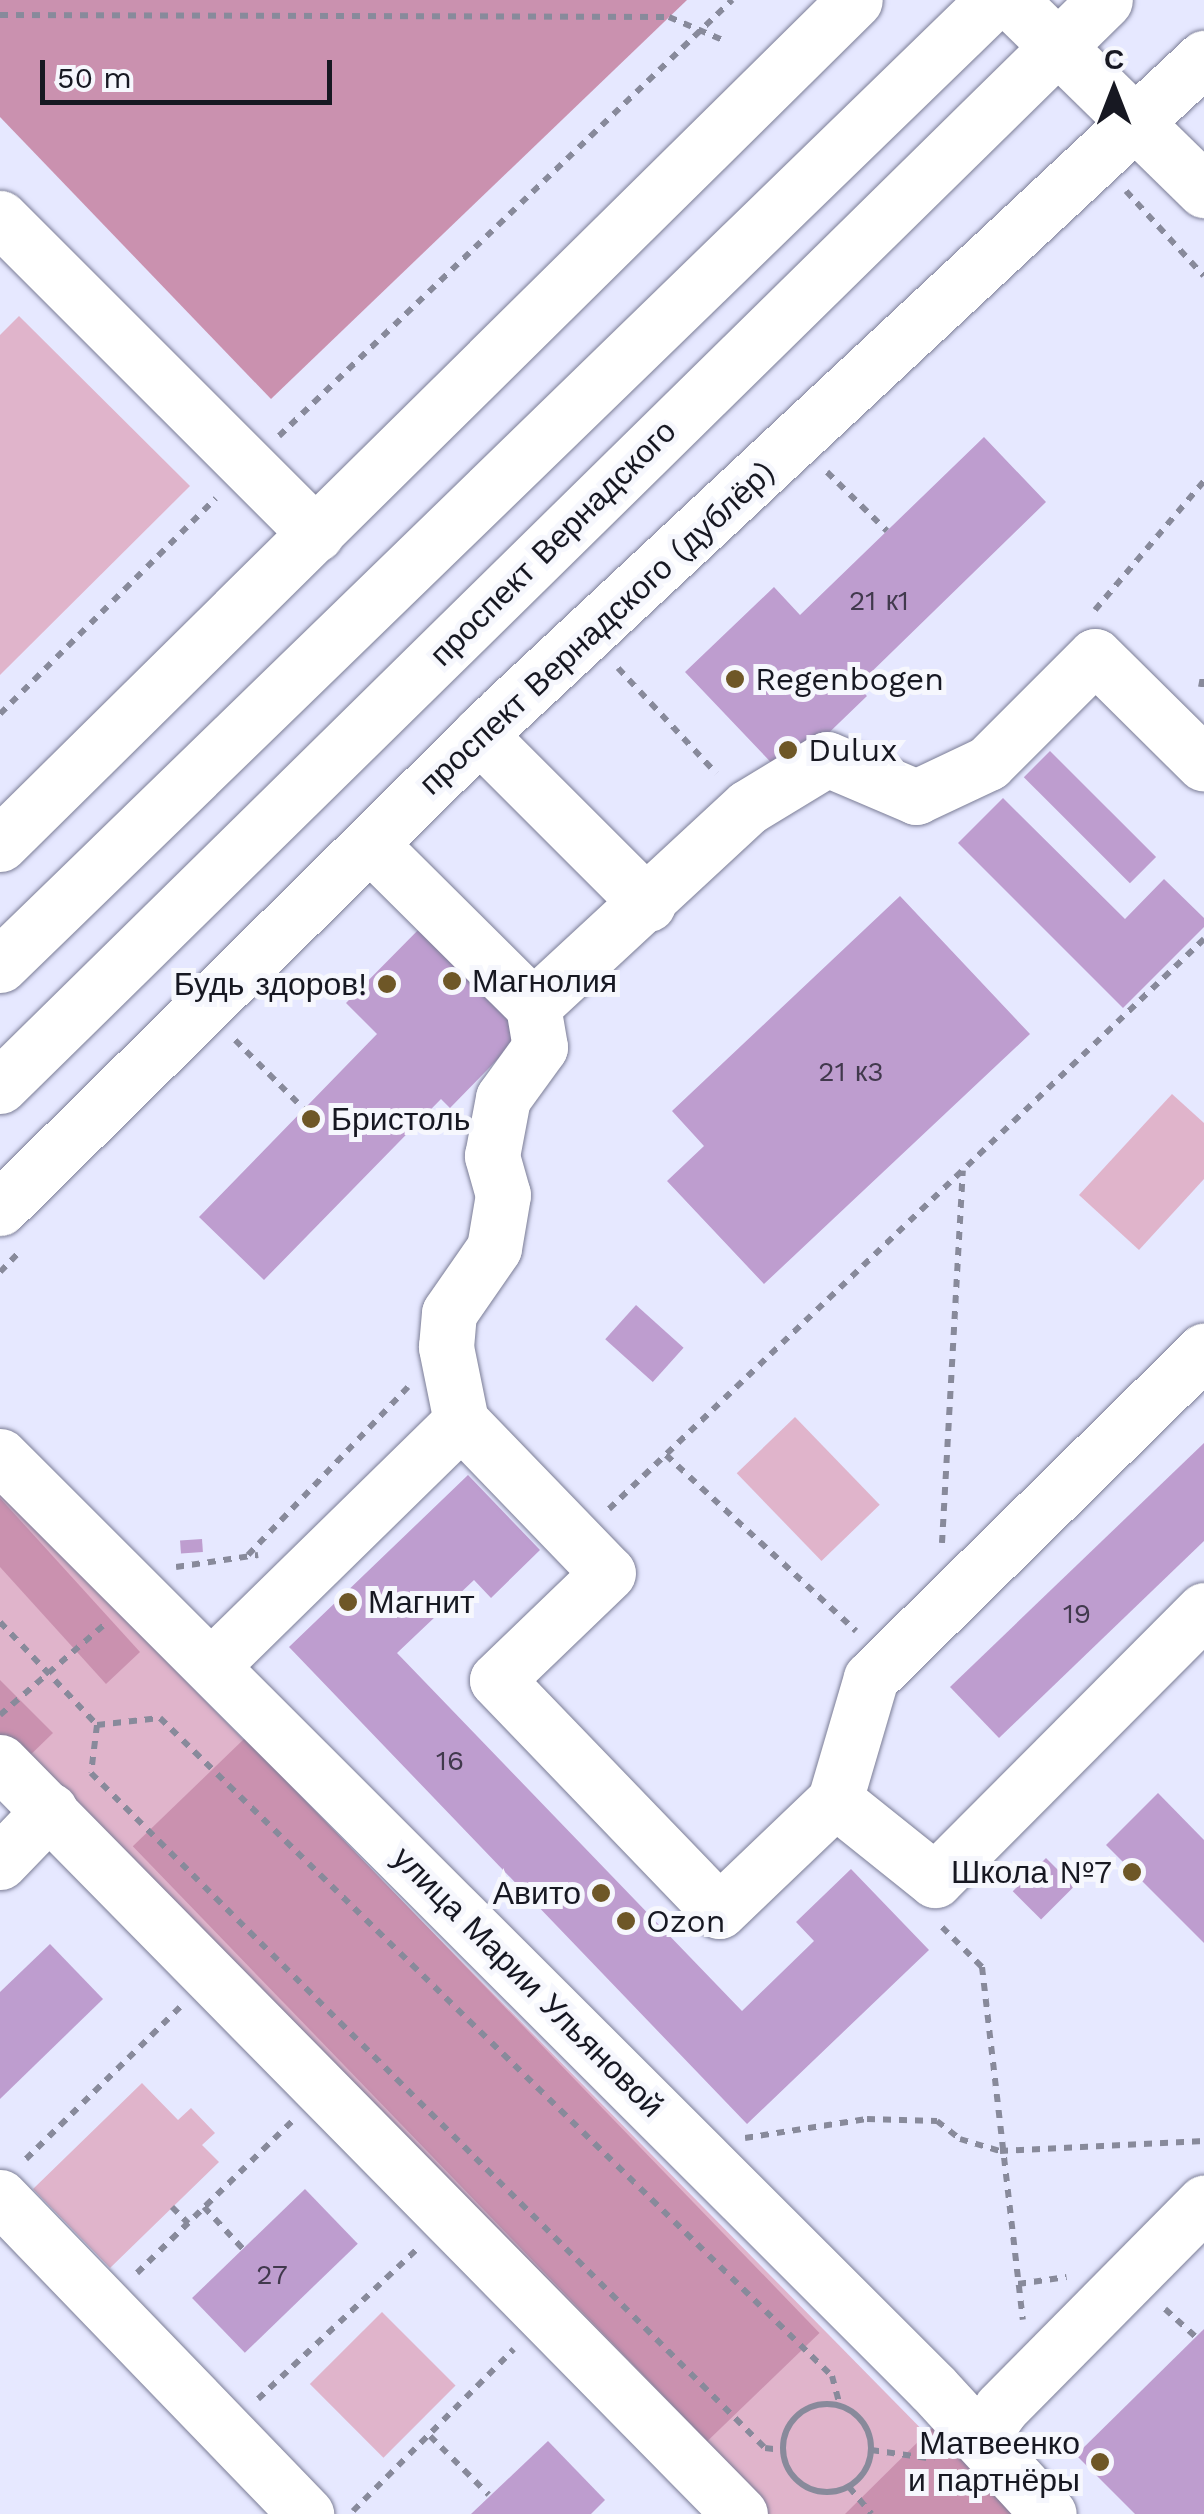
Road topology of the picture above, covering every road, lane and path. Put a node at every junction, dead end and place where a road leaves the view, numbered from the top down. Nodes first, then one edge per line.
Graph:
1 (732, 0) edge
2 (854, 0) edge
3 (994, 0) edge
4 (1010, 0) edge
5 (1105, 0) edge
6 (0, 15) edge
7 (700, 31) junction
8 (723, 40) dead end
9 (1057, 48) junction
10 (1204, 58) edge
11 (1136, 125) junction
12 (1204, 190) edge
13 (1109, 201) dead end
14 (0, 218) edge
15 (1204, 276) edge
16 (840, 457) dead end
17 (250, 465) junction
18 (826, 470) junction
19 (1204, 481) edge
20 (812, 484) dead end
21 (887, 531) dead end
22 (316, 534) junction
23 (632, 655) dead end
24 (1095, 656) junction
25 (1204, 672) edge
26 (1201, 688) dead end
27 (0, 714) edge
28 (479, 736) junction
29 (1204, 764) edge
30 (748, 807) junction
31 (0, 844) edge
32 (371, 845) junction
33 (648, 904) junction
34 (1204, 939) edge
35 (0, 965) edge
36 (534, 1006) junction
37 (234, 1039) dead end
38 (0, 1086) edge
39 (304, 1109) dead end
40 (963, 1170) junction
41 (0, 1208) edge
42 (446, 1347) junction
43 (1204, 1352) edge
44 (461, 1421) junction
45 (666, 1455) junction
46 (0, 1456) edge
47 (577, 1541) junction
48 (248, 1556) dead end
49 (139, 1593) junction
50 (1204, 1610) edge
51 (938, 1612) junction
52 (0, 1622) edge
53 (888, 1661) junction
54 (212, 1665) junction
55 (48, 1673) junction
56 (0, 1715) edge
57 (97, 1725) junction
58 (0, 1762) edge
59 (834, 1800) junction
60 (50, 1810) junction
61 (0, 1862) edge
62 (920, 1868) junction
63 (185, 2002) dead end
64 (297, 2116) dead end
65 (1204, 2141) edge
66 (726, 2142) dead end
67 (1000, 2151) junction
68 (6, 2184) edge
69 (1204, 2203) edge
70 (172, 2207) dead end
71 (204, 2207) junction
72 (188, 2223) junction
73 (423, 2244) dead end
74 (244, 2250) dead end
75 (104, 2305) junction
76 (522, 2342) dead end
77 (1032, 2380) junction
78 (840, 2406) junction
79 (224, 2430) junction
80 (430, 2436) junction
81 (782, 2450) junction
82 (871, 2450) junction
83 (968, 2450) junction
84 (848, 2487) junction
85 (489, 2495) dead end
86 (306, 2514) edge
87 (350, 2514) edge
88 (740, 2514) edge
89 (872, 2514) edge
90 (1050, 2514) edge

1 - 7 path
2 - 22 street
3 - 35 street
4 - 9 street
5 - 9 street, проспект Вернадского
6 - 7 path
7 - 8 path
7 - 17 path
9 - 11 street
9 - 38 street, проспект Вернадского
10 - 11 street, проспект Вернадского (дублёр)
11 - 12 street
11 - 28 street, проспект Вернадского (дублёр)
13 - 15 path
14 - 17 street
16 - 18 path
17 - 22 street
17 - 27 path
18 - 20 path
18 - 21 path
19 - 24 path
22 - 31 street
23 - 30 path
24 - 29 street
24 - 30 street
25 - 26 path
28 - 32 street, проспект Вернадского (дублёр)
28 - 33 street
30 - 33 street
32 - 36 street
32 - 41 street, проспект Вернадского (дублёр)
33 - 36 street
34 - 40 path
36 - 42 street
37 - 39 path
40 - 45 path
40 - 51 path
42 - 44 street
42 - 48 path
43 - 51 street
44 - 47 street
44 - 54 street
45 - 47 path
45 - 53 path
46 - 49 street, улица Марии Ульяновой
47 - 59 street
49 - 54 street, улица Марии Ульяновой
49 - 55 path
50 - 62 street
51 - 53 street
52 - 55 path
53 - 59 street
54 - 83 street, улица Марии Ульяновой
55 - 56 path
55 - 57 path
57 - 78 path
57 - 81 path
58 - 60 street
59 - 62 street
60 - 61 street
60 - 88 street
62 - 67 path
63 - 68 path
64 - 71 path
65 - 67 path
66 - 67 path
67 - 77 path
68 - 75 street
69 - 77 street
70 - 72 path
71 - 72 path
71 - 74 path
72 - 75 path
73 - 79 path
75 - 79 street
76 - 80 path
77 - 83 street
78 - 81 path
78 - 82 path
79 - 86 street
80 - 85 path
80 - 87 path
81 - 84 path
82 - 83 path
82 - 84 path
83 - 90 street, улица Марии Ульяновой
84 - 89 path

